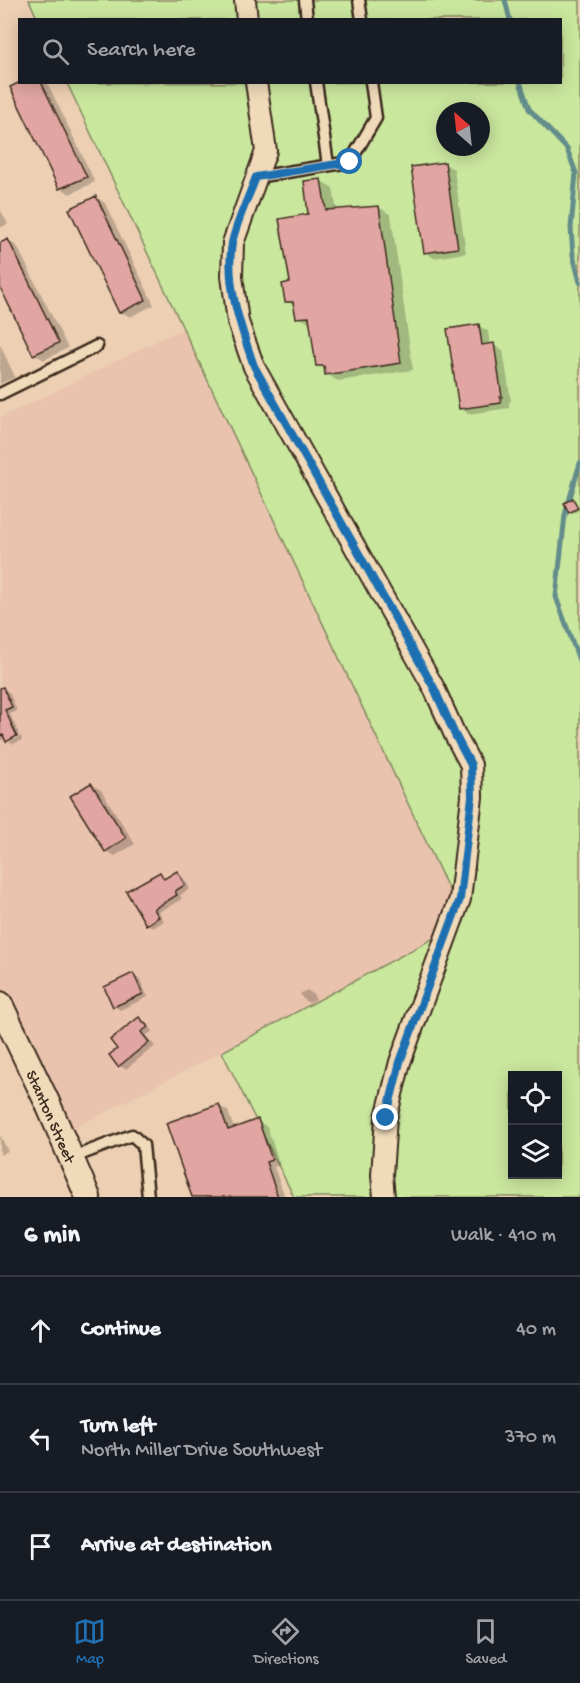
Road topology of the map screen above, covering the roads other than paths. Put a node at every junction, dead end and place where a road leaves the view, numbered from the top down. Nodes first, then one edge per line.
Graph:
1 (245, 0) edge
2 (305, 0) edge
3 (359, 0) edge
4 (247, 18) edge
5 (307, 18) edge
6 (362, 18) edge
7 (256, 84) edge
8 (316, 84) edge
9 (371, 84) edge
10 (328, 165) junction
11 (256, 177) junction
12 (97, 346) dead end
13 (0, 394) edge
14 (0, 1004) edge
15 (71, 1158) junction
16 (88, 1197) edge
17 (148, 1197) edge
18 (384, 1197) edge

1 - 4 street
2 - 5 lane
3 - 6 lane
7 - 11 street
8 - 10 lane
9 - 10 lane
10 - 11 lane
11 - 18 street
12 - 13 lane
14 - 15 street, Stanton Street
15 - 16 street, Stanton Street
15 - 17 lane

